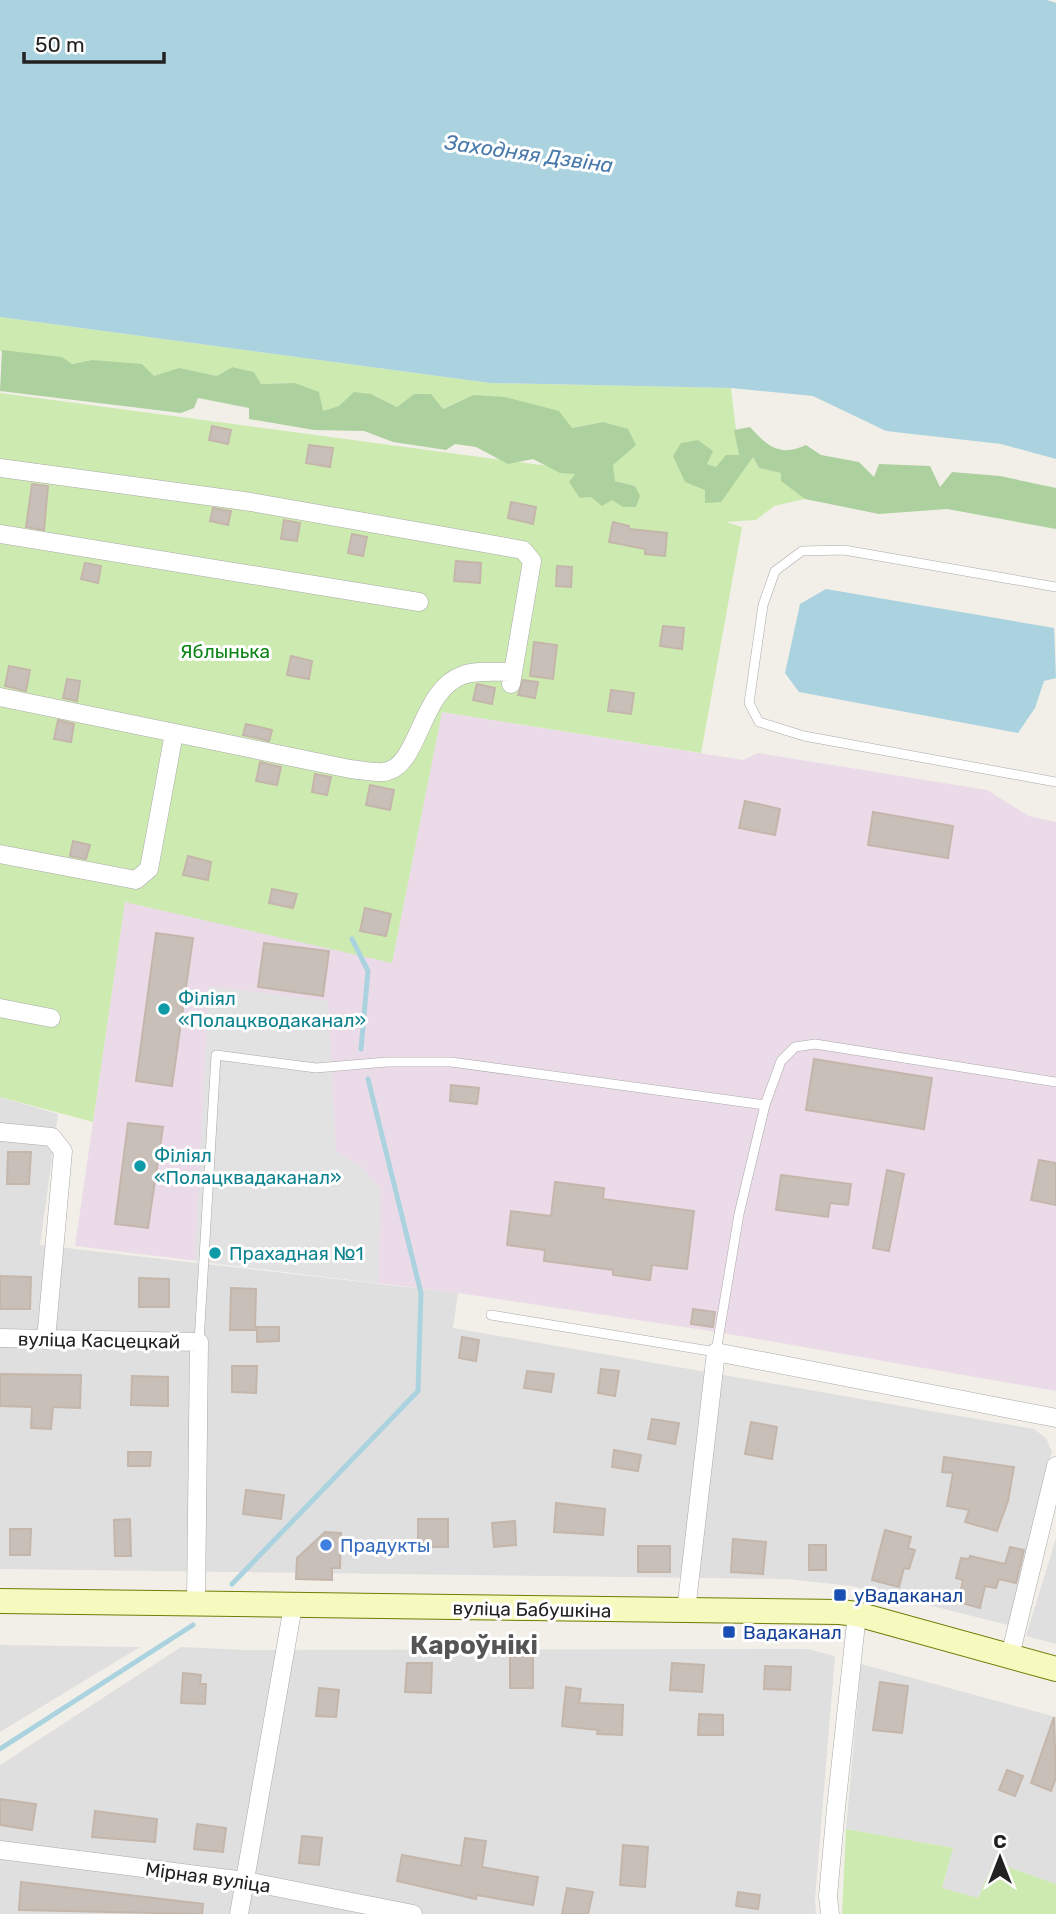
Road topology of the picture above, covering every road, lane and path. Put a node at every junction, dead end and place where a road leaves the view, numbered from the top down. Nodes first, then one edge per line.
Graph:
1 (0, 468) edge
2 (0, 534) edge
3 (1056, 587) edge
4 (419, 602) dead end
5 (0, 697) edge
6 (174, 733) junction
7 (1056, 782) edge
8 (0, 854) edge
9 (0, 1008) edge
10 (51, 1018) dead end
11 (1056, 1082) edge
12 (765, 1105) junction
13 (0, 1132) edge
14 (491, 1315) dead end
15 (0, 1338) edge
16 (46, 1340) junction
17 (199, 1342) junction
18 (716, 1352) junction
19 (1056, 1418) edge
20 (1056, 1466) edge
21 (0, 1601) edge
22 (196, 1603) junction
23 (292, 1606) junction
24 (686, 1611) junction
25 (857, 1614) junction
26 (1010, 1656) junction
27 (1056, 1670) edge
28 (0, 1850) edge
29 (245, 1881) junction
30 (239, 1914) edge
31 (414, 1914) edge
32 (830, 1914) edge

1 - 6 street
2 - 4 street
3 - 7 lane
5 - 6 street
6 - 8 street
9 - 10 street
11 - 12 lane
12 - 17 lane
12 - 18 lane
13 - 16 street
14 - 18 lane
15 - 16 street, вуліца Касцецкай
16 - 17 street, вуліца Касцецкай
17 - 22 street
18 - 19 street
18 - 24 street
20 - 26 street
21 - 22 street, вуліца Бабушкіна
22 - 23 street, вуліца Бабушкіна
23 - 24 street, вуліца Бабушкіна
23 - 29 street
24 - 25 street, вуліца Бабушкіна
25 - 26 street, вуліца Бабушкіна
25 - 32 street
26 - 27 street, вуліца Бабушкіна
28 - 29 street, Мірная вуліца
29 - 30 street
29 - 31 street, Мірная вуліца

